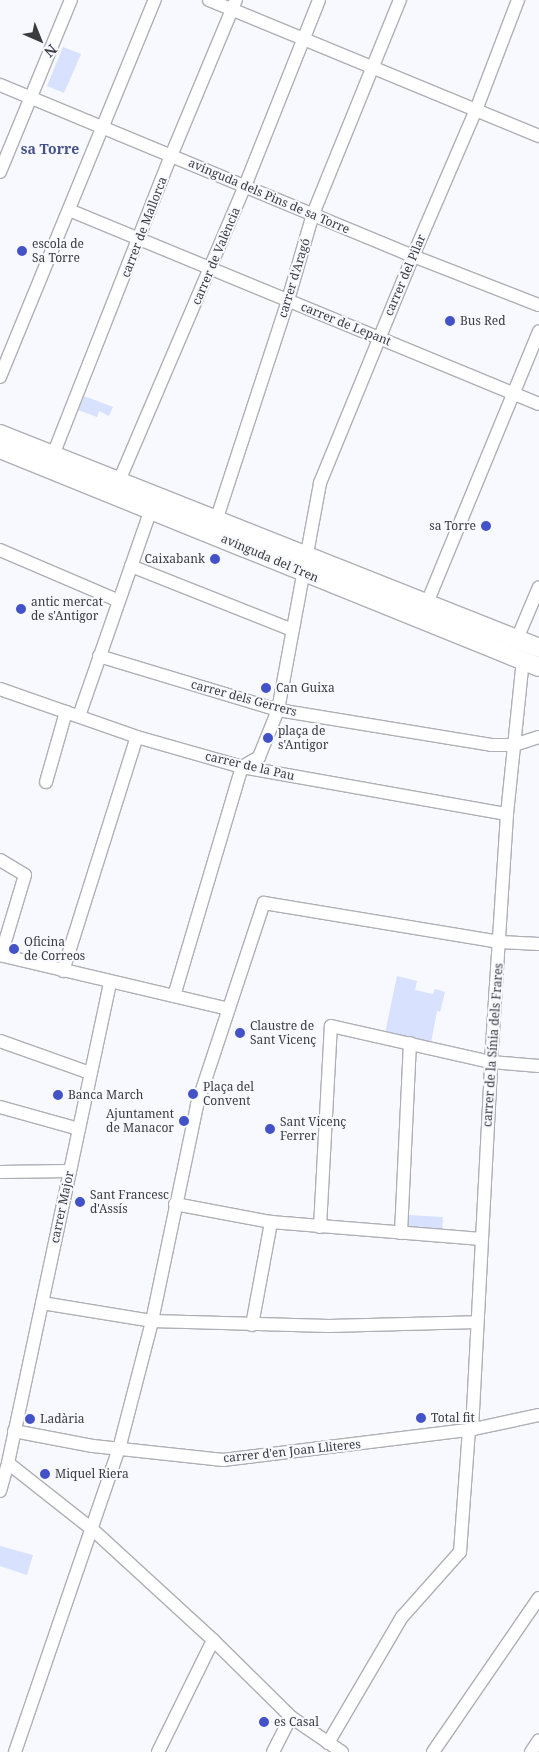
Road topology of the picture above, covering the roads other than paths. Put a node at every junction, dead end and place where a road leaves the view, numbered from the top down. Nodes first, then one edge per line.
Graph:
1 (71, 0) edge
2 (155, 0) edge
3 (209, 0) edge
4 (319, 0) edge
5 (400, 0) edge
6 (518, 0) edge
7 (234, 5) edge
8 (302, 39) junction
9 (373, 67) junction
10 (0, 85) edge
11 (31, 98) junction
12 (476, 110) junction
13 (103, 127) junction
14 (539, 136) edge
15 (171, 156) junction
16 (0, 172) edge
17 (245, 186) junction
18 (69, 210) junction
19 (312, 214) junction
20 (139, 239) junction
21 (412, 256) junction
22 (211, 268) junction
23 (288, 300) junction
24 (539, 305) edge
25 (539, 331) edge
26 (379, 337) junction
27 (0, 376) edge
28 (513, 393) junction
29 (539, 404) edge
30 (0, 434) edge
31 (0, 449) edge
32 (53, 454) junction
33 (119, 481) junction
34 (151, 509) junction
35 (214, 527) junction
36 (0, 550) edge
37 (305, 564) junction
38 (131, 566) junction
39 (539, 587) edge
40 (119, 601) junction
41 (426, 603) junction
42 (294, 630) junction
43 (517, 639) junction
44 (539, 648) edge
45 (100, 656) junction
46 (531, 663) edge
47 (0, 689) edge
48 (278, 710) junction
49 (66, 712) junction
50 (79, 716) junction
51 (137, 737) junction
52 (539, 737) edge
53 (514, 745) junction
54 (242, 767) junction
55 (46, 782) dead end
56 (507, 814) junction
57 (0, 860) edge
58 (500, 942) junction
59 (539, 944) edge
60 (0, 955) edge
61 (63, 971) junction
62 (110, 982) junction
63 (174, 996) junction
64 (228, 1009) junction
65 (0, 1041) edge
66 (410, 1044) junction
67 (491, 1062) junction
68 (539, 1066) edge
69 (90, 1073) junction
70 (0, 1107) edge
71 (79, 1129) junction
72 (70, 1171) junction
73 (0, 1172) edge
74 (175, 1204) junction
75 (271, 1222) junction
76 (320, 1227) junction
77 (401, 1233) junction
78 (481, 1239) junction
79 (42, 1303) junction
80 (152, 1321) junction
81 (477, 1322) junction
82 (252, 1325) junction
83 (539, 1415) edge
84 (470, 1430) junction
85 (14, 1431) junction
86 (119, 1450) junction
87 (8, 1464) junction
88 (0, 1491) edge
89 (92, 1529) junction
90 (537, 1607) edge
91 (213, 1640) junction
92 (291, 1717) junction
93 (539, 1740) edge
94 (328, 1742) junction
95 (15, 1752) edge
96 (158, 1752) edge
97 (273, 1752) edge
98 (342, 1752) edge
99 (433, 1752) edge
100 (531, 1752) edge

1 - 11 street
2 - 13 street
3 - 7 street
4 - 8 street, carrer de València
5 - 9 street, carrer d'Aragó
6 - 12 street, carrer del Pilar
7 - 8 street
7 - 15 street, carrer de Mallorca
8 - 9 street
8 - 17 street, carrer de València
9 - 12 street
9 - 19 street, carrer d'Aragó
10 - 11 street, avinguda dels Pins de sa Torre
11 - 13 street, avinguda dels Pins de sa Torre
11 - 16 street
12 - 14 street
12 - 21 street, carrer del Pilar
13 - 15 street, avinguda dels Pins de sa Torre
13 - 18 street
15 - 17 street, avinguda dels Pins de sa Torre
15 - 20 street, carrer de Mallorca
17 - 19 street, avinguda dels Pins de sa Torre
17 - 22 street, carrer de València
18 - 20 street, carrer de Lepant
18 - 27 street
19 - 21 street, avinguda dels Pins de sa Torre
19 - 23 street, carrer d'Aragó
20 - 22 street, carrer de Lepant
20 - 32 street, carrer de Mallorca
21 - 24 street, avinguda dels Pins de sa Torre
21 - 26 street, carrer del Pilar
22 - 23 street, carrer de Lepant
22 - 33 street, carrer de València
23 - 26 street, carrer de Lepant
23 - 35 street, carrer d'Aragó
25 - 28 street
26 - 28 street, carrer de Lepant
26 - 37 street, carrer del Pilar
28 - 29 street, carrer de Lepant
28 - 41 street
30 - 32 main road, avinguda del Tren
31 - 34 main road, avinguda del Tren
32 - 33 main road, avinguda del Tren
33 - 35 main road, avinguda del Tren
34 - 35 main road, avinguda del Tren
34 - 38 street
35 - 37 main road, avinguda del Tren
36 - 40 street
37 - 41 main road, avinguda del Tren
37 - 42 street, carrer del Pilar
37 - 46 main road, avinguda del Tren
38 - 40 street
38 - 42 street
39 - 43 street
40 - 45 street
41 - 43 main road, avinguda del Tren
42 - 48 street, carrer del Pilar
43 - 44 main road, avinguda del Tren
45 - 48 street, carrer dels Gerrers
45 - 50 street
46 - 53 street, carrer de la Sínia dels Frares
47 - 49 street, carrer de la Pau
48 - 53 street, carrer dels Gerrers
48 - 54 street
49 - 50 street, carrer de la Pau
49 - 55 street
50 - 51 street, carrer de la Pau
51 - 54 street, carrer de la Pau
51 - 61 street
52 - 53 street, carrer dels Gerrers
53 - 56 street, carrer de la Sínia dels Frares
54 - 56 street, carrer de la Pau
54 - 63 street
56 - 58 street, carrer de la Sínia dels Frares
57 - 60 street
58 - 59 street
58 - 64 street
58 - 67 street, carrer de la Sínia dels Frares
60 - 61 street
61 - 62 street
62 - 63 street
62 - 69 street, carrer Major
63 - 64 street
64 - 74 street
65 - 69 street
66 - 67 street
66 - 76 street
66 - 77 street
67 - 68 street
67 - 78 street, carrer de la Sínia dels Frares
69 - 71 street, carrer Major
70 - 71 street
71 - 72 street, carrer Major
72 - 73 street
72 - 79 street, carrer Major
74 - 75 street
74 - 80 street
75 - 76 street
75 - 82 street
76 - 77 street
77 - 78 street
78 - 81 street, carrer de la Sínia dels Frares
79 - 80 street
79 - 85 street, carrer Major
80 - 82 street
80 - 86 street
81 - 82 street
81 - 84 street, carrer de la Sínia dels Frares
83 - 84 street, carrer d'en Joan Lliteres
84 - 86 street, carrer d'en Joan Lliteres
84 - 94 street, carrer de la Sínia dels Frares
85 - 86 street, carrer d'en Joan Lliteres
85 - 87 street, carrer Major
86 - 89 street
87 - 88 street, carrer Major
87 - 89 street
89 - 91 street
89 - 95 street
90 - 99 street
91 - 92 street
91 - 96 street
92 - 94 street
92 - 97 street
93 - 100 street
94 - 98 street

